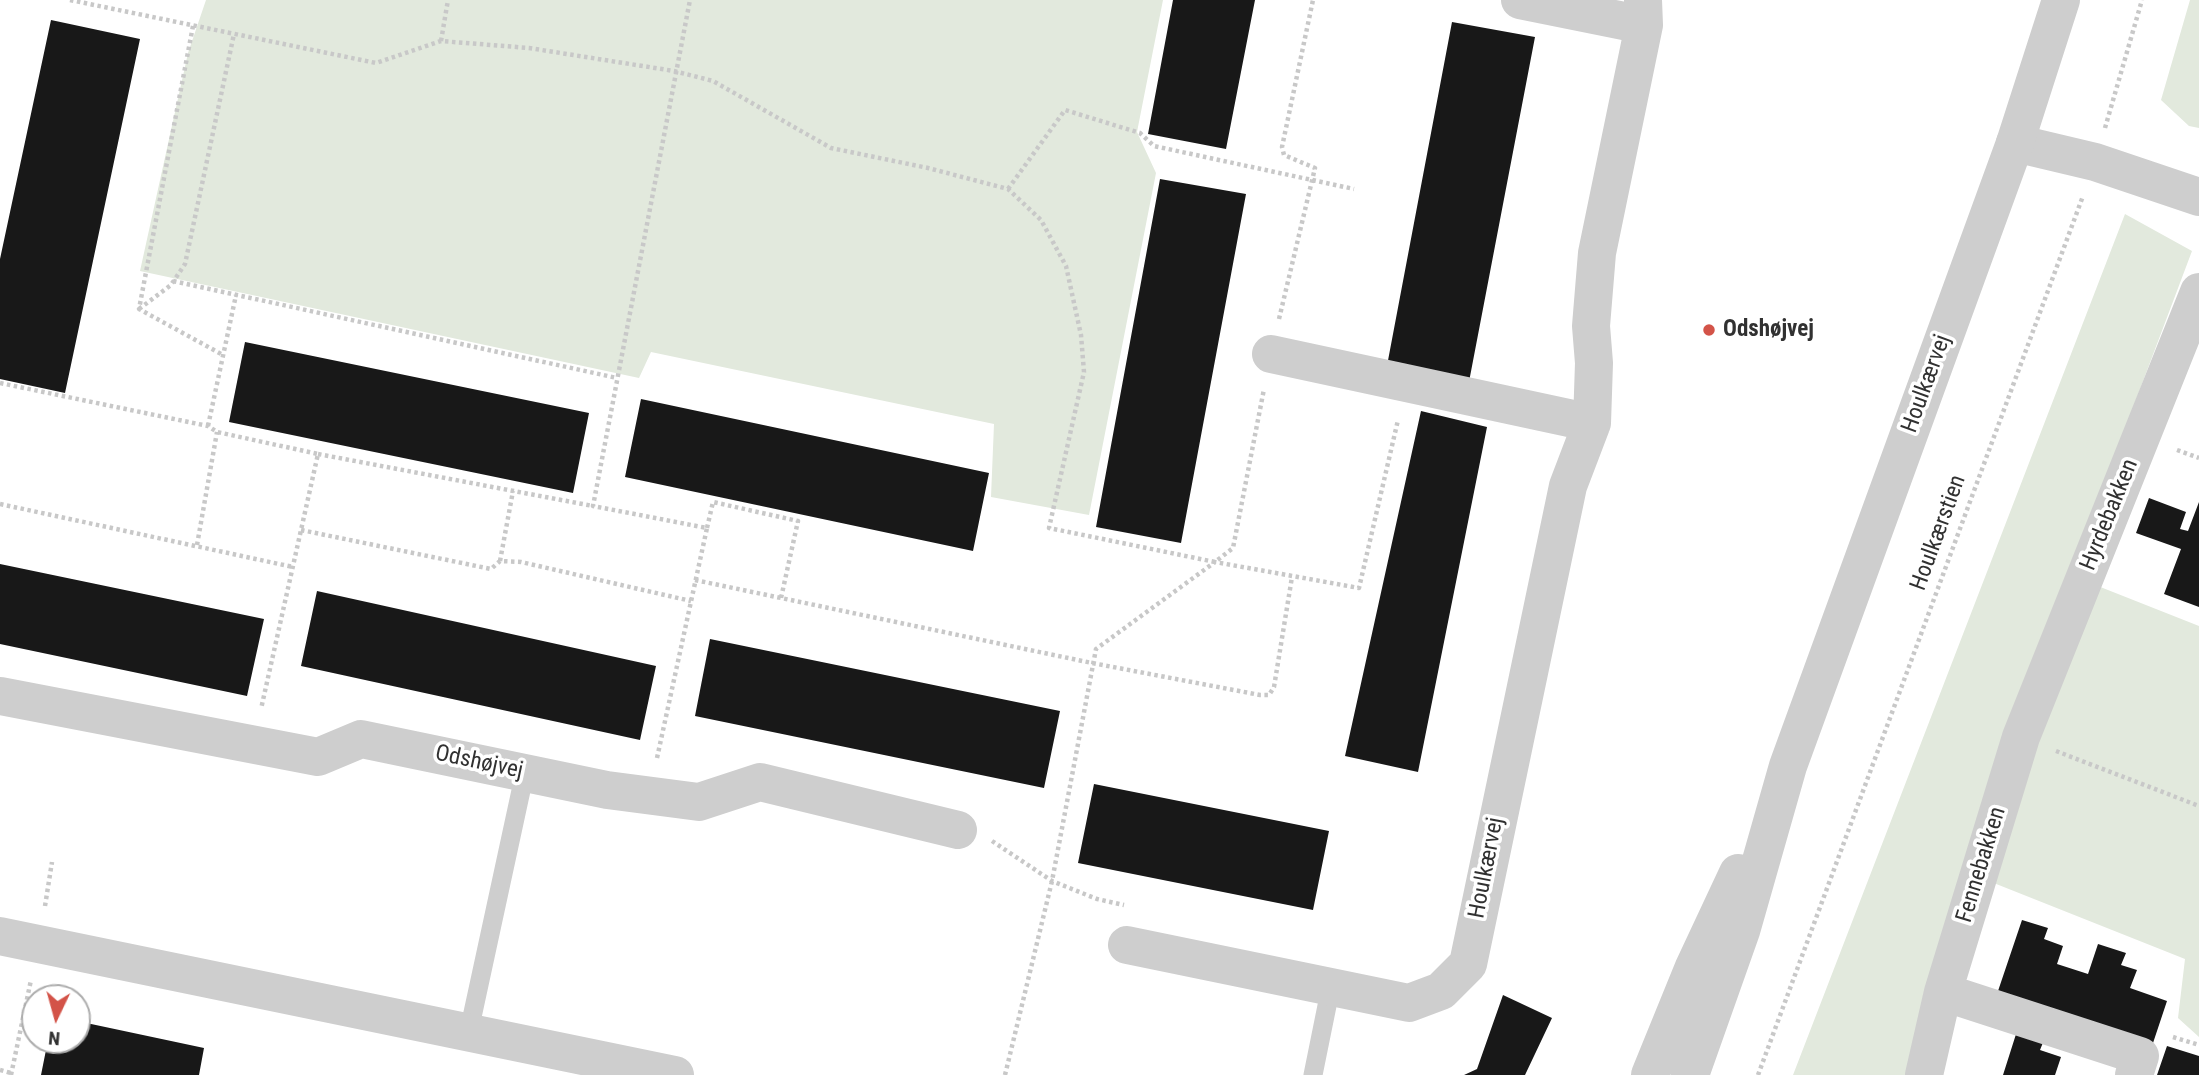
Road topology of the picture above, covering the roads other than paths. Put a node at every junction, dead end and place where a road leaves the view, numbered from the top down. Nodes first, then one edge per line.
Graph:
1 (1520, 0) edge
2 (2061, 0) edge
3 (1644, 13) edge
4 (2015, 143) junction
5 (2199, 197) edge
6 (2199, 292) edge
7 (1271, 354) dead end
8 (1592, 423) junction
9 (0, 696) edge
10 (2021, 737) joint
11 (1788, 766) junction
12 (525, 772) junction
13 (958, 830) road end
14 (0, 936) edge
15 (1126, 945) dead end
16 (1331, 986) junction
17 (1943, 992) junction
18 (469, 1031) junction
19 (552, 1063) edge
20 (675, 1075) edge
21 (1313, 1075) edge
22 (1650, 1075) edge
23 (1690, 1075) edge
24 (1924, 1075) edge
25 (2134, 1075) edge

1 - 3 street, Houlkærvej
2 - 4 street, Houlkærvej
3 - 8 street, Houlkærvej
4 - 5 street
4 - 11 street, Houlkærvej
6 - 10 street, Hyrdebakken
7 - 8 street
8 - 16 street, Houlkærvej
9 - 12 street, Odshøjvej
10 - 17 street, Fennebakken
11 - 22 street, Houlkærvej
11 - 23 street, Houlkærvej
12 - 13 street, Odshøjvej
12 - 18 lane
14 - 18 street
15 - 16 street, Houlkærvej
16 - 21 lane
17 - 24 street, Fennebakken
17 - 25 street
18 - 19 street
19 - 20 street

